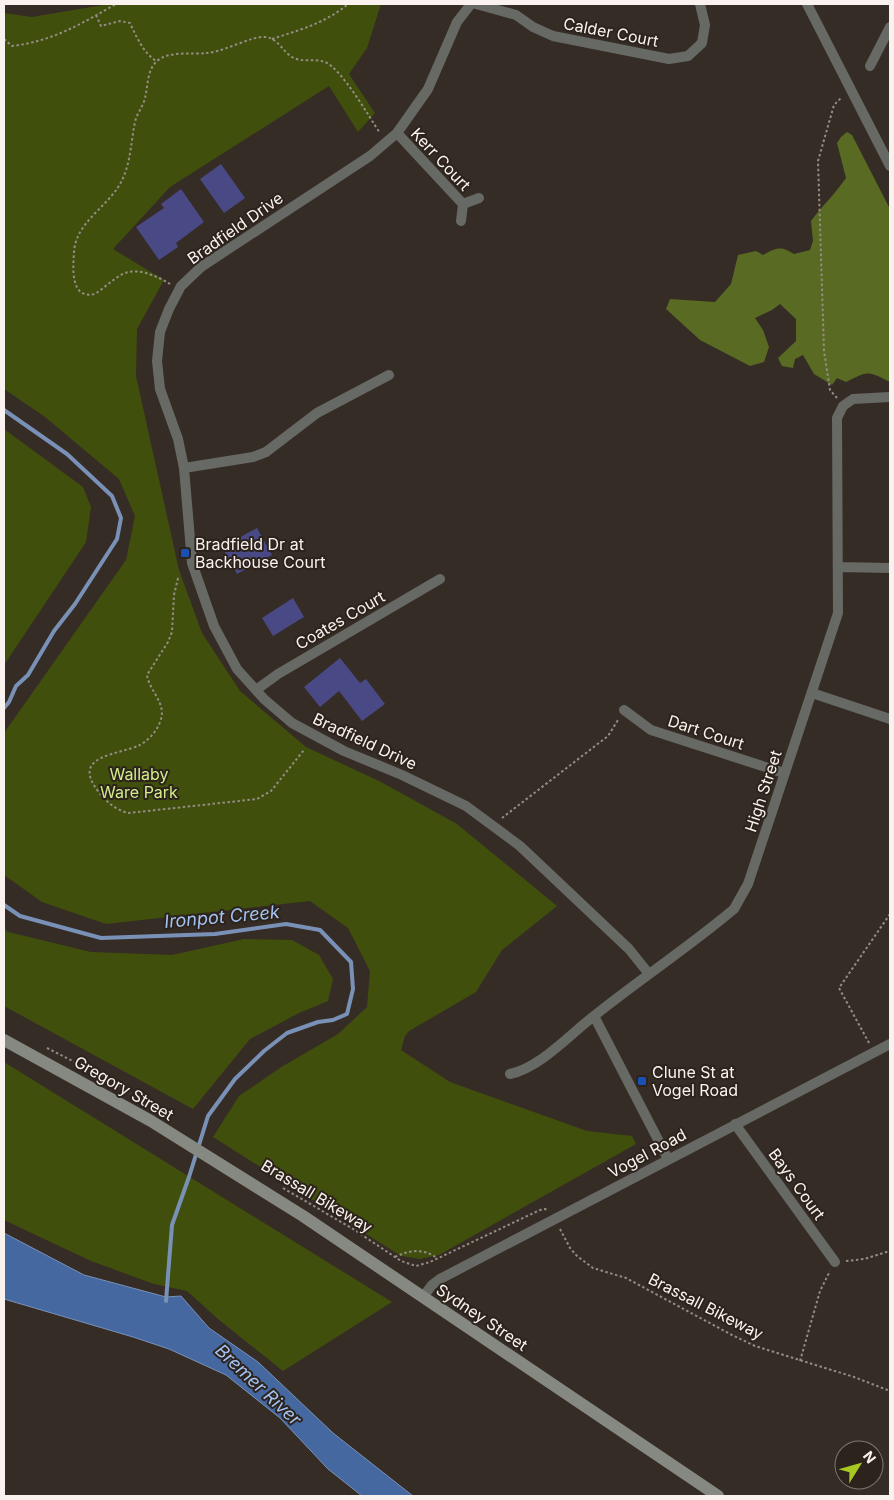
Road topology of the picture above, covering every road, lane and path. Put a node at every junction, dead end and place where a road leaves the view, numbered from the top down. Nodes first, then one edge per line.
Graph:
1 (116, 4) edge
2 (348, 4) edge
3 (471, 4) edge
4 (476, 4) edge
5 (700, 4) edge
6 (807, 4) edge
7 (96, 15) junction
8 (890, 27) edge
9 (272, 38) junction
10 (4, 39) edge
11 (156, 62) junction
12 (870, 66) dead end
13 (850, 89) junction
14 (397, 133) junction
15 (387, 142) junction
16 (890, 166) edge
17 (478, 198) dead end
18 (463, 204) junction
19 (461, 221) dead end
20 (178, 290) junction
21 (388, 374) dead end
22 (890, 397) edge
23 (843, 406) junction
24 (184, 468) junction
25 (839, 567) junction
26 (890, 568) edge
27 (178, 578) dead end
28 (440, 579) dead end
29 (256, 690) junction
30 (812, 694) junction
31 (624, 710) joint
32 (890, 719) edge
33 (304, 750) dead end
34 (784, 773) junction
35 (493, 826) junction
36 (890, 914) edge
37 (649, 974) junction
38 (594, 1016) junction
39 (4, 1040) edge
40 (890, 1044) edge
41 (46, 1048) dead end
42 (874, 1052) junction
43 (510, 1074) dead end
44 (136, 1098) dead end
45 (735, 1124) junction
46 (668, 1159) junction
47 (226, 1167) joint
48 (280, 1186) dead end
49 (552, 1212) dead end
50 (558, 1226) dead end
51 (890, 1251) edge
52 (395, 1257) junction
53 (438, 1259) junction
54 (835, 1262) junction
55 (423, 1297) junction
56 (800, 1361) junction
57 (890, 1391) edge
58 (718, 1496) edge

1 - 7 path
2 - 9 path
3 - 14 street, Bradfield Drive
4 - 5 street, Calder Court
6 - 13 street
7 - 10 path
7 - 11 path
8 - 12 street
9 - 11 path
9 - 15 path
11 - 20 path
13 - 16 street
13 - 23 path
14 - 15 street, Bradfield Drive
14 - 18 street, Kerr Court
15 - 20 street, Bradfield Drive
17 - 18 street, Kerr Court
18 - 19 street, Kerr Court
20 - 24 street, Bradfield Drive
21 - 24 street
22 - 23 street
23 - 25 street, High Street
24 - 29 street, Bradfield Drive
25 - 26 street
25 - 30 street, High Street
27 - 33 path
28 - 29 street, Coates Court
29 - 35 street, Bradfield Drive
30 - 32 street
30 - 34 street, High Street
31 - 34 street, Dart Court
31 - 35 path
34 - 37 street, High Street
35 - 37 street, Bradfield Drive
36 - 42 path
37 - 38 street, High Street
38 - 43 street, High Street
38 - 46 street
39 - 47 main road, Gregory Street
40 - 42 street, Vogel Road
41 - 44 path
42 - 45 street, Vogel Road
45 - 46 street, Vogel Road
45 - 54 street, Bays Court
46 - 55 street, Vogel Road
47 - 55 main road, Sydney Street
48 - 52 path, Brassall Bikeway
49 - 53 path, Brassall Bikeway
50 - 56 path, Brassall Bikeway
51 - 54 path
52 - 53 path, Brassall Bikeway
52 - 53 path
54 - 56 path
55 - 58 main road, Sydney Street
56 - 57 path, Brassall Bikeway

